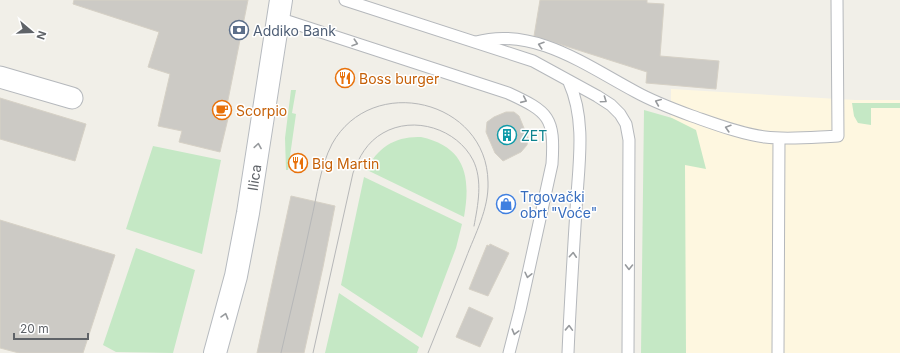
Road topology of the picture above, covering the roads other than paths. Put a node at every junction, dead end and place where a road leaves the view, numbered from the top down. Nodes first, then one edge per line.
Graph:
1 (345, 0) edge
2 (836, 0) edge
3 (279, 9) edge
4 (476, 42) junction
5 (0, 77) edge
6 (569, 82) junction
7 (72, 98) dead end
8 (779, 138) junction
9 (214, 353) edge
10 (509, 353) edge
11 (568, 353) edge
12 (628, 353) edge
13 (778, 353) edge

1 - 4 lane
2 - 8 lane
9 -> 3 main road, Ilica
3 -> 10 lane
4 - 6 lane
8 -> 4 lane
5 - 7 street
11 -> 6 lane
6 -> 12 lane
8 - 13 lane

